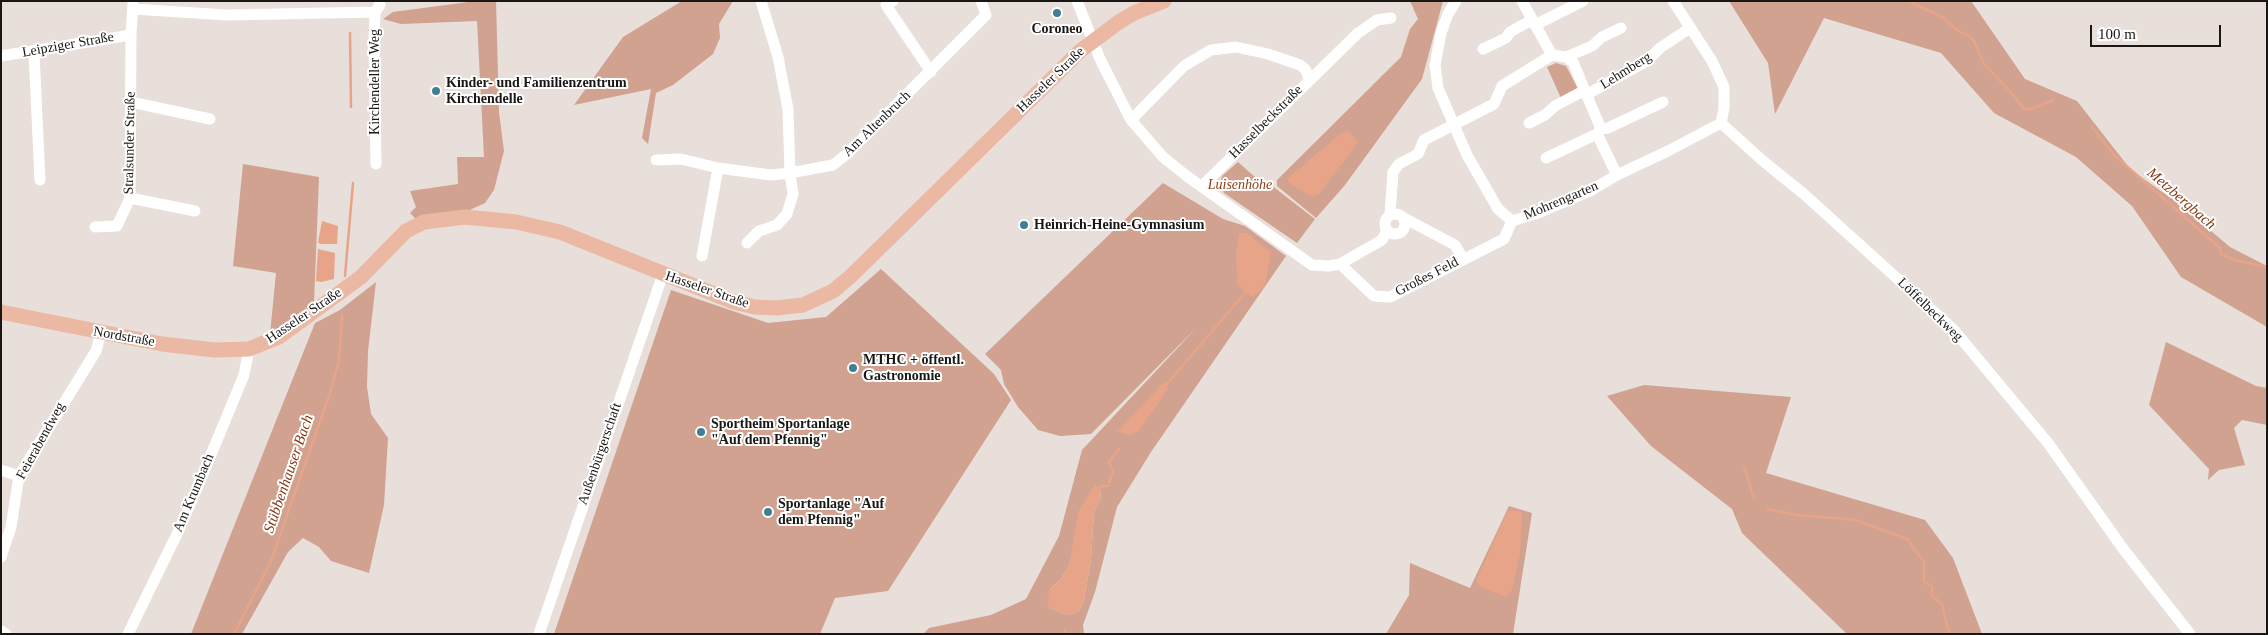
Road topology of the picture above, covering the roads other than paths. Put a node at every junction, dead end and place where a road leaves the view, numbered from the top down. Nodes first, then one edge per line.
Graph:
1 (761, 1) edge
2 (981, 1) edge
3 (1077, 1) edge
4 (1164, 1) edge
5 (1456, 1) edge
6 (1522, 1) edge
7 (1583, 1) edge
8 (1673, 1) edge
9 (888, 2) edge
10 (133, 5) edge
11 (377, 6) edge
12 (1391, 18) dead end
13 (1534, 22) junction
14 (1621, 28) dead end
15 (1690, 28) junction
16 (131, 34) junction
17 (1093, 40) junction
18 (1483, 49) dead end
19 (34, 52) junction
20 (1552, 55) junction
21 (1, 56) edge
22 (1566, 57) junction
23 (931, 72) junction
24 (1310, 78) junction
25 (1586, 93) junction
26 (131, 102) junction
27 (1663, 102) dead end
28 (210, 119) dead end
29 (1131, 120) junction
30 (1529, 122) dead end
31 (1721, 122) junction
32 (1455, 124) junction
33 (1599, 131) junction
34 (1546, 158) dead end
35 (656, 160) dead end
36 (376, 164) dead end
37 (718, 168) junction
38 (790, 173) junction
39 (1617, 175) junction
40 (40, 180) dead end
41 (1202, 186) junction
42 (130, 198) junction
43 (195, 211) dead end
44 (1390, 216) junction
45 (1404, 218) junction
46 (1512, 221) junction
47 (95, 226) dead end
48 (1387, 230) junction
49 (747, 243) dead end
50 (702, 256) dead end
51 (1463, 259) junction
52 (1340, 264) junction
53 (663, 274) junction
54 (1, 312) edge
55 (101, 333) junction
56 (249, 349) junction
57 (1, 470) edge
58 (18, 476) junction
59 (1, 557) edge
60 (1, 631) edge
61 (6, 634) edge
62 (128, 634) edge
63 (539, 634) edge
64 (2190, 634) edge

1 - 38 street
2 - 23 street, Am Altenbruch
3 - 17 street
4 - 17 main road, Hasseler Straße
5 - 32 street, Mohrengarten
6 - 13 street
7 - 13 street
8 - 15 street
9 - 23 street
10 - 11 street
10 - 16 street, Leipziger Straße
11 - 36 street, Kirchendeller Weg
12 - 24 street, Hasselbeckstraße
13 - 18 street
13 - 20 street
14 - 22 street
15 - 25 street, Lehmberg
15 - 31 street
16 - 19 street, Leipziger Straße
16 - 26 street, Stralsunder Straße
17 - 29 street
17 - 53 main road, Hasseler Straße
19 - 21 street, Leipziger Straße
19 - 40 street
20 - 22 street
20 - 32 street
22 - 25 street
23 - 38 street, Am Altenbruch
24 - 29 street, Hasselbeckstraße
24 - 41 street, Hasselbeckstraße
25 - 30 street, Lehmberg
25 - 33 street
26 - 28 street
26 - 42 street, Stralsunder Straße
27 - 33 street
29 - 41 street
31 - 39 street, Mohrengarten
31 - 64 street, Löffelbeckweg
32 - 44 street
32 - 46 street, Mohrengarten
33 - 34 street
33 - 39 street
35 - 37 street, Am Altenbruch
37 - 38 street, Am Altenbruch
37 - 50 street
38 - 49 street
39 - 46 street, Mohrengarten
41 - 52 street
42 - 43 street
42 - 47 street, Stralsunder Straße
44 - 45 street
44 - 48 street
45 - 48 street
45 - 51 street
46 - 51 street, Großes Feld
48 - 52 street
51 - 52 street, Großes Feld
53 - 56 main road, Hasseler Straße
53 - 63 street, Außenbürgerschaft
54 - 55 main road, Nordstraße
55 - 56 main road, Nordstraße
55 - 58 street, Feierabendweg
56 - 62 street, Am Krumbach
57 - 58 street
58 - 59 street, Feierabendweg
60 - 61 street

